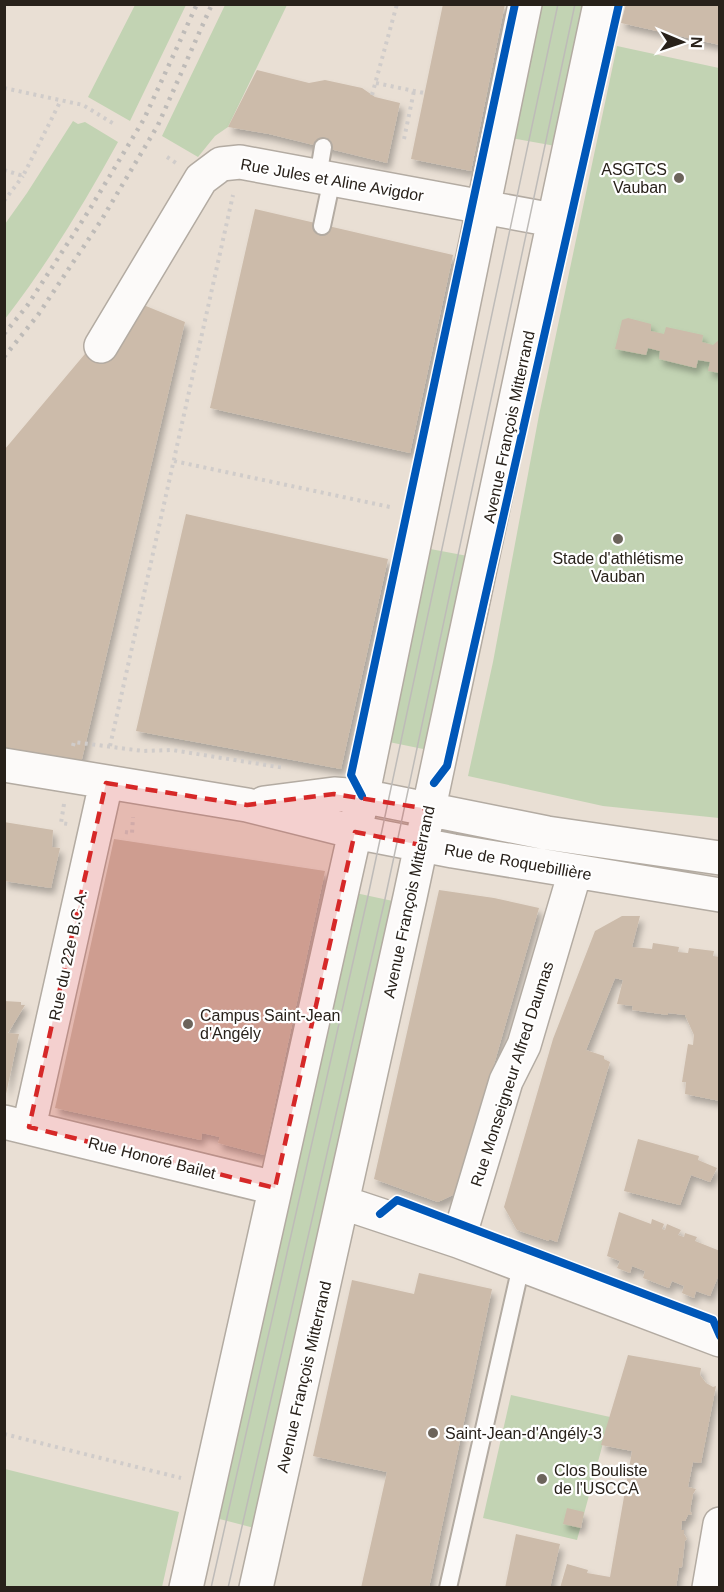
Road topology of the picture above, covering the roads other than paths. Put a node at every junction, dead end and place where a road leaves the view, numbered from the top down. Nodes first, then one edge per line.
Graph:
1 (525, 4) edge
2 (600, 4) edge
3 (324, 168) junction
4 (483, 208) junction
5 (553, 220) junction
6 (322, 226) dead end
7 (101, 346) dead end
8 (4, 765) edge
9 (106, 783) junction
10 (362, 796) junction
11 (247, 806) junction
12 (429, 809) junction
13 (355, 832) junction
14 (421, 845) junction
15 (720, 858) edge
16 (575, 872) junction
17 (720, 895) edge
18 (17, 1124) edge
19 (275, 1188) junction
20 (344, 1203) junction
21 (458, 1241) junction
22 (521, 1266) junction
23 (720, 1340) edge
24 (720, 1524) edge
25 (186, 1587) edge
26 (256, 1587) edge
27 (448, 1587) edge
28 (709, 1587) edge

1 - 4 street
2 - 5 street, Avenue François Mitterrand
3 - 4 street, Rue Jules et Aline Avigdor
3 - 6 lane
3 - 7 street, Rue Jules et Aline Avigdor
4 - 5 street, Rue Jules et Aline Avigdor
4 - 10 street
5 - 12 street, Avenue François Mitterrand
8 - 9 street, Rue de Roquebillière
9 - 11 street, Rue de Roquebillière
9 - 18 street, Rue du 22e B.C.A.
10 - 11 street, Rue de Roquebillière
10 - 12 street, Rue de Roquebillière
10 - 13 street
11 - 13 street, Rue de Roquebillière
12 - 14 street, Avenue François Mitterrand
12 - 15 street, Rue de Roquebillière
13 - 14 street, Rue de Roquebillière
13 - 19 street
14 - 16 street, Rue de Roquebillière
14 - 20 street, Avenue François Mitterrand
16 - 17 street, Rue de Roquebillière
16 - 21 street, Rue Monseigneur Alfred Daumas
18 - 19 street, Rue Honoré Bailet
19 - 25 street
20 - 21 street
20 - 26 street, Avenue François Mitterrand
21 - 22 street
22 - 23 street
22 - 27 lane
24 - 28 street

